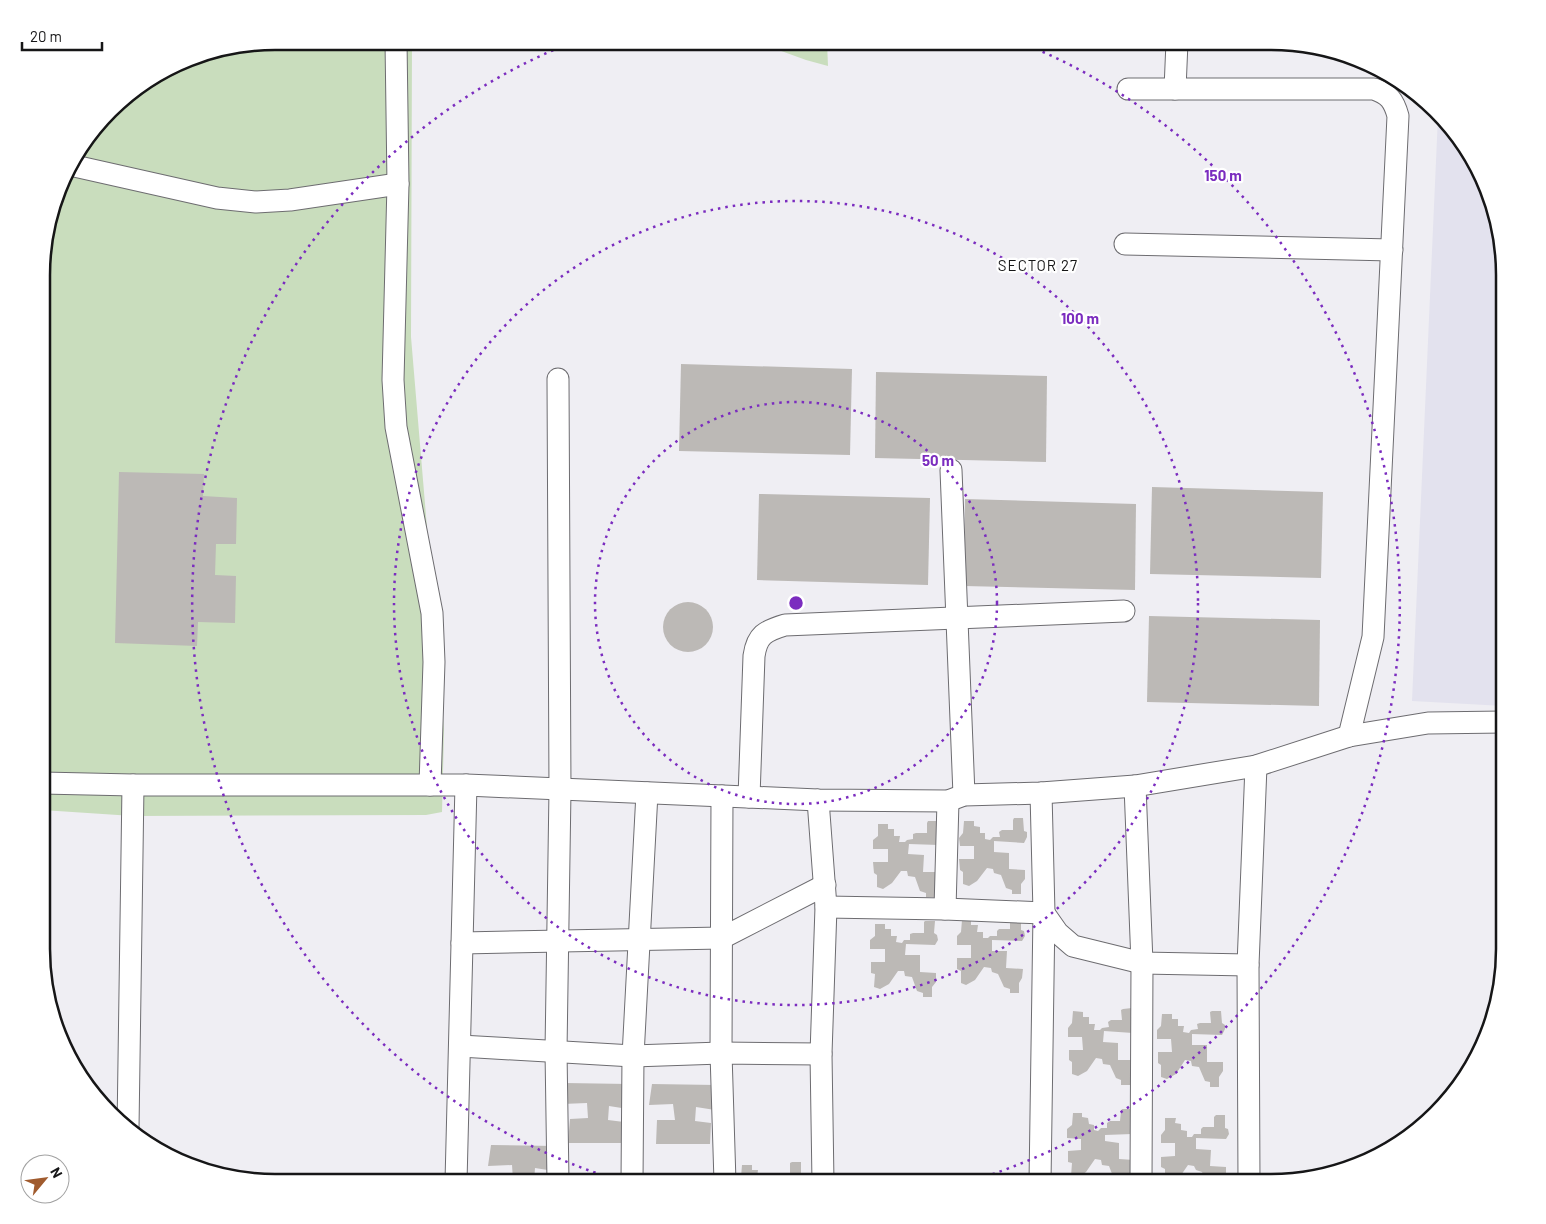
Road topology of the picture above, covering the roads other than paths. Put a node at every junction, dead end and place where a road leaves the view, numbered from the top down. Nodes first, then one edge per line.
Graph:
1 (396, 50) edge
2 (1176, 50) edge
3 (1128, 89) dead end
4 (1176, 89) junction
5 (77, 167) edge
6 (398, 184) junction
7 (1125, 244) dead end
8 (1392, 250) junction
9 (558, 379) dead end
10 (951, 470) dead end
11 (1124, 611) dead end
12 (957, 620) junction
13 (1496, 722) edge
14 (1349, 736) junction
15 (1256, 766) junction
16 (50, 783) edge
17 (133, 784) junction
18 (430, 784) junction
19 (466, 785) junction
20 (1135, 786) junction
21 (560, 790) junction
22 (647, 793) junction
23 (1041, 793) junction
24 (722, 796) junction
25 (749, 797) junction
26 (956, 798) junction
27 (818, 800) junction
28 (825, 885) junction
29 (826, 907) junction
30 (945, 909) junction
31 (1044, 913) junction
32 (722, 938) junction
33 (640, 940) junction
34 (558, 942) junction
35 (462, 943) junction
36 (1142, 963) junction
37 (1248, 965) junction
38 (460, 1046) junction
39 (556, 1050) junction
40 (721, 1053) junction
41 (820, 1054) junction
42 (633, 1056) junction
43 (128, 1119) edge
44 (456, 1174) edge
45 (558, 1174) edge
46 (632, 1174) edge
47 (725, 1174) edge
48 (823, 1174) edge
49 (1040, 1174) edge
50 (1141, 1174) edge
51 (1249, 1174) edge

1 - 6 street
2 - 4 street
3 - 4 street
4 - 8 street
5 - 6 street
6 - 18 street
7 - 8 street
8 - 14 street
9 - 21 street
10 - 12 street
11 - 12 street
12 - 25 street
12 - 26 street
13 - 14 street
14 - 15 street
15 - 20 street
15 - 37 street
16 - 17 street
17 - 18 street
17 - 43 street
18 - 19 street
19 - 21 street
19 - 35 street
20 - 23 street
20 - 36 street
21 - 22 street
21 - 34 street
22 - 24 street
22 - 33 street
23 - 26 street
23 - 31 street
24 - 25 street
24 - 32 street
25 - 27 street
26 - 27 street
26 - 30 street
27 - 28 street
28 - 29 street
28 - 32 street
29 - 30 street
29 - 41 street
30 - 31 street
31 - 36 street
31 - 49 street
32 - 33 street
32 - 40 street
33 - 34 street
33 - 42 street
34 - 35 street
34 - 39 street
35 - 38 street
36 - 37 street
36 - 50 street
37 - 51 street
38 - 39 street
38 - 44 street
39 - 42 street
39 - 45 street
40 - 41 street
40 - 42 street
40 - 47 street
41 - 48 street
42 - 46 street

